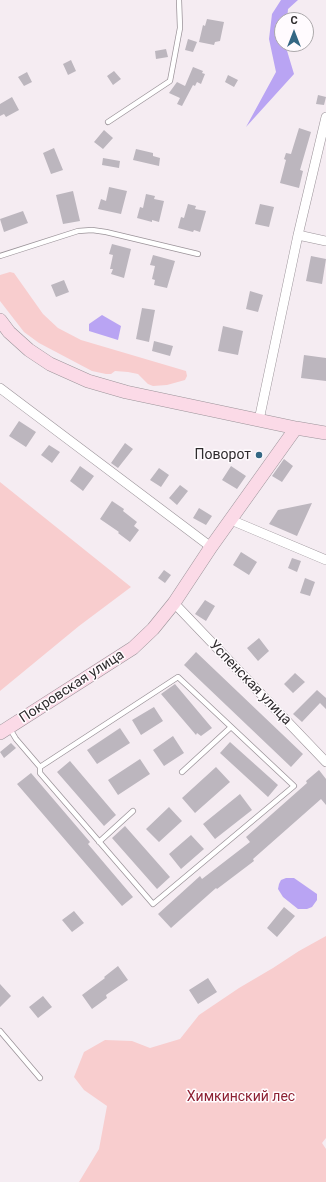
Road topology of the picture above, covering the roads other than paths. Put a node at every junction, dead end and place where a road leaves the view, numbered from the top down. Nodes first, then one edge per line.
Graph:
1 (179, 0) edge
2 (326, 117) edge
3 (108, 122) dead end
4 (298, 235) junction
5 (326, 241) edge
6 (198, 254) dead end
7 (0, 256) edge
8 (0, 320) edge
9 (0, 388) edge
10 (259, 420) junction
11 (296, 428) junction
12 (326, 433) edge
13 (231, 520) junction
14 (211, 547) junction
15 (326, 560) edge
16 (174, 603) junction
17 (231, 727) junction
18 (4, 730) edge
19 (326, 762) edge
20 (40, 767) junction
21 (182, 772) dead end
22 (133, 811) dead end
23 (99, 842) junction
24 (0, 1031) edge
25 (40, 1078) dead end

1 - 3 lane
2 - 4 street
4 - 5 street
4 - 10 street
6 - 7 lane
8 - 10 street
9 - 14 street
10 - 11 street
11 - 12 street
11 - 13 street, Покровская улица
13 - 14 street, Покровская улица
13 - 15 street
14 - 16 street, Покровская улица
16 - 18 street, Покровская улица
16 - 19 street, Успенская улица
17 - 20 lane
17 - 21 lane
17 - 23 lane
18 - 20 lane
20 - 23 lane
22 - 23 lane
24 - 25 lane

